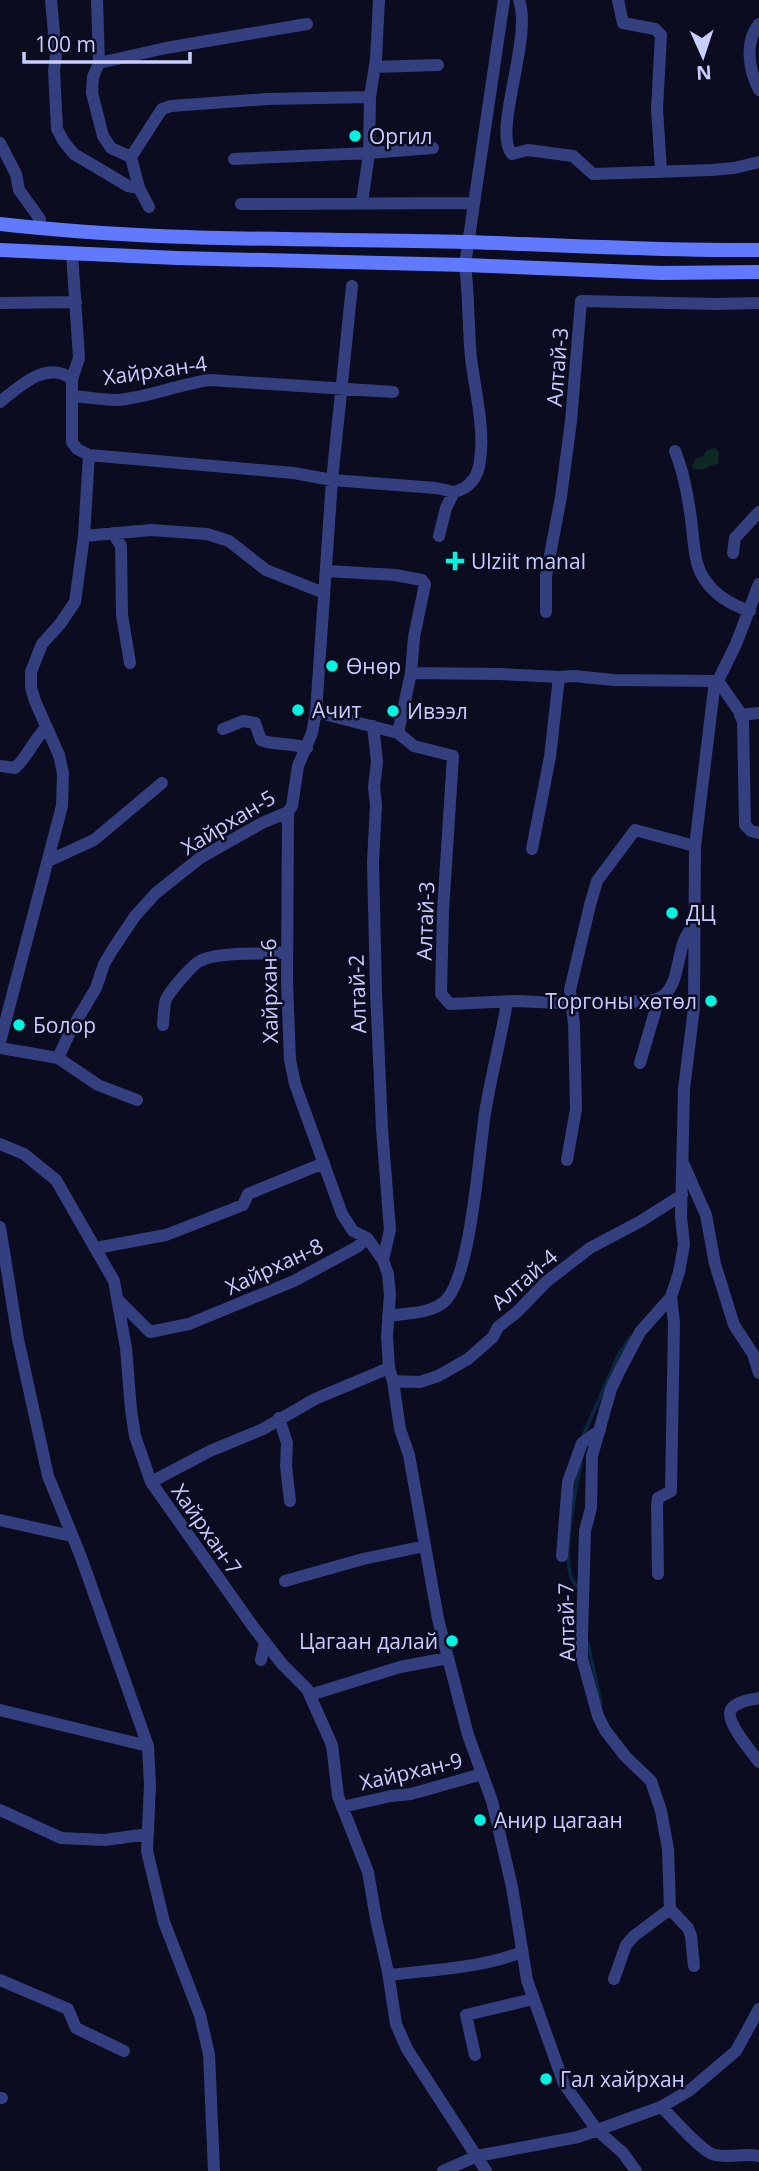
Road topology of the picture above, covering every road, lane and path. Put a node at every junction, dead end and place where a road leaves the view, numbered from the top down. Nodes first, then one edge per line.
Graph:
1 (51, 0) edge
2 (97, 0) edge
3 (379, 0) edge
4 (503, 0) edge
5 (519, 0) edge
6 (618, 0) edge
7 (307, 24) dead end
8 (759, 24) edge
9 (99, 63) junction
10 (438, 65) dead end
11 (375, 67) junction
12 (759, 90) edge
13 (370, 97) junction
14 (0, 143) edge
15 (433, 148) dead end
16 (369, 153) junction
17 (131, 157) junction
18 (234, 159) dead end
19 (759, 162) edge
20 (661, 170) junction
21 (139, 188) junction
22 (362, 203) junction
23 (474, 203) junction
24 (241, 204) dead end
25 (149, 207) dead end
26 (44, 224) junction
27 (0, 225) edge
28 (467, 242) junction
29 (0, 250) edge
30 (759, 250) edge
31 (72, 253) junction
32 (465, 265) junction
33 (759, 272) edge
34 (352, 286) dead end
35 (76, 302) junction
36 (0, 303) edge
37 (759, 303) edge
38 (72, 379) junction
39 (343, 388) junction
40 (393, 392) dead end
41 (74, 396) junction
42 (0, 402) edge
43 (676, 451) dead end
44 (89, 455) junction
45 (332, 480) junction
46 (454, 492) junction
47 (759, 512) edge
48 (113, 533) junction
49 (84, 536) junction
50 (439, 536) dead end
51 (733, 553) dead end
52 (327, 571) junction
53 (759, 584) edge
54 (324, 593) junction
55 (755, 610) edge
56 (545, 612) dead end
57 (130, 663) dead end
58 (411, 673) junction
59 (559, 677) junction
60 (718, 681) junction
61 (316, 712) junction
62 (759, 713) edge
63 (740, 715) junction
64 (373, 726) junction
65 (47, 728) junction
66 (223, 729) dead end
67 (398, 733) junction
68 (307, 748) junction
69 (0, 766) edge
70 (162, 783) dead end
71 (288, 812) junction
72 (759, 833) edge
73 (695, 846) junction
74 (532, 849) dead end
75 (48, 861) junction
76 (695, 925) junction
77 (288, 952) junction
78 (659, 998) junction
79 (571, 1001) junction
80 (507, 1002) junction
81 (621, 1003) dead end
82 (163, 1025) dead end
83 (0, 1042) edge
84 (0, 1048) edge
85 (58, 1058) junction
86 (640, 1063) dead end
87 (136, 1100) dead end
88 (0, 1144) edge
89 (566, 1160) dead end
90 (682, 1160) junction
91 (324, 1163) junction
92 (682, 1195) junction
93 (0, 1227) edge
94 (367, 1238) junction
95 (96, 1248) junction
96 (383, 1260) junction
97 (671, 1297) junction
98 (119, 1300) junction
99 (388, 1316) junction
100 (389, 1368) junction
101 (759, 1373) edge
102 (394, 1381) junction
103 (279, 1418) junction
104 (600, 1430) junction
105 (151, 1482) junction
106 (290, 1501) dead end
107 (0, 1520) edge
108 (71, 1536) junction
109 (425, 1546) junction
110 (562, 1556) dead end
111 (658, 1574) dead end
112 (285, 1581) dead end
113 (265, 1642) junction
114 (448, 1658) junction
115 (261, 1660) dead end
116 (310, 1695) junction
117 (759, 1698) edge
118 (0, 1710) edge
119 (148, 1746) junction
120 (759, 1762) edge
121 (482, 1774) junction
122 (342, 1807) junction
123 (0, 1810) edge
124 (148, 1834) junction
125 (670, 1909) junction
126 (523, 1952) junction
127 (694, 1966) dead end
128 (389, 1975) junction
129 (614, 1979) dead end
130 (0, 1980) edge
131 (533, 1999) junction
132 (759, 2009) edge
133 (124, 2051) dead end
134 (475, 2055) dead end
135 (661, 2107) junction
136 (597, 2130) junction
137 (477, 2156) junction
138 (759, 2156) edge
139 (215, 2167) edge
140 (443, 2171) edge
141 (480, 2171) edge
142 (486, 2171) edge
143 (636, 2171) edge

1 - 21 street
2 - 9 street
3 - 11 street
4 - 23 street
5 - 20 street
6 - 20 street
7 - 9 street
8 - 12 street
9 - 17 street
10 - 11 street
11 - 13 street
13 - 16 street
13 - 17 street
14 - 26 street
15 - 16 street
16 - 18 street
16 - 22 street
17 - 21 street
19 - 20 street
21 - 25 street
22 - 23 street
22 - 24 street
23 - 28 street
26 - 27 main road
26 - 28 main road
28 - 30 main road
28 - 32 street
29 - 31 main road
31 - 32 main road
31 - 35 street
32 - 33 main road
32 - 46 street
34 - 39 street
35 - 36 street
35 - 38 street
37 - 56 street, Алтай-3
38 - 41 street
38 - 42 street
39 - 40 street, Хайрхан-4
39 - 41 street, Хайрхан-4
39 - 45 street
41 - 44 street
43 - 55 street
44 - 45 street
44 - 49 street
45 - 46 street
45 - 52 street
46 - 50 street
47 - 51 street
48 - 49 street
48 - 54 street
48 - 57 street
49 - 65 street
52 - 54 street, Хайрхан-5
52 - 58 street
53 - 55 street
54 - 61 street, Хайрхан-5
55 - 60 street
58 - 59 street
58 - 67 street
59 - 60 street
59 - 74 street
60 - 63 street
60 - 73 street
61 - 64 street
61 - 68 street, Хайрхан-5
62 - 63 street
63 - 72 street
64 - 67 street
64 - 96 street, Алтай-2
65 - 69 street
65 - 75 street
66 - 68 street
67 - 80 street, Алтай-3
68 - 71 street, Хайрхан-5
70 - 75 street
71 - 77 street, Хайрхан-6
71 - 85 street, Хайрхан-5
73 - 76 street
73 - 79 street
75 - 83 street
76 - 78 street
76 - 90 street
77 - 82 street
77 - 91 street, Хайрхан-6
78 - 81 street
78 - 86 street
79 - 80 street, Алтай-3
79 - 89 street
80 - 99 street
84 - 85 street
85 - 87 street
88 - 95 street, Хайрхан-7
90 - 92 street, Алтай-7
90 - 101 street
91 - 94 street
91 - 95 street
92 - 97 street, Алтай-7
92 - 102 street, Алтай-4
93 - 108 street
94 - 96 street
94 - 98 street, Хайрхан-8
95 - 98 street, Хайрхан-7
96 - 99 street
97 - 104 street, Алтай-7
97 - 111 street, Алтай-7
98 - 105 street, Хайрхан-7
99 - 100 street
100 - 102 street
100 - 103 street
102 - 109 street
103 - 105 street
103 - 106 street
104 - 110 street, Алтай-7
104 - 125 street, Алтай-7
105 - 113 street, Хайрхан-7
107 - 108 street
108 - 119 street
109 - 112 street
109 - 114 street
113 - 115 street
113 - 116 street, Хайрхан-7
114 - 116 street
114 - 121 street
116 - 122 street, Хайрхан-7
117 - 120 street
118 - 119 street
119 - 124 street
121 - 122 street, Хайрхан-9
121 - 126 street, Хайрхан-9
122 - 128 street, Хайрхан-9
123 - 124 street
124 - 139 street
125 - 127 street
125 - 129 street
126 - 128 street
126 - 131 street, Хайрхан-9
128 - 137 street, Хайрхан-9
130 - 133 street
131 - 134 street
131 - 136 street, Хайрхан-9
132 - 135 street
135 - 136 street
135 - 138 street
136 - 137 street
136 - 143 street, Хайрхан-9
137 - 140 street
137 - 141 street
137 - 142 street, Хайрхан-9

